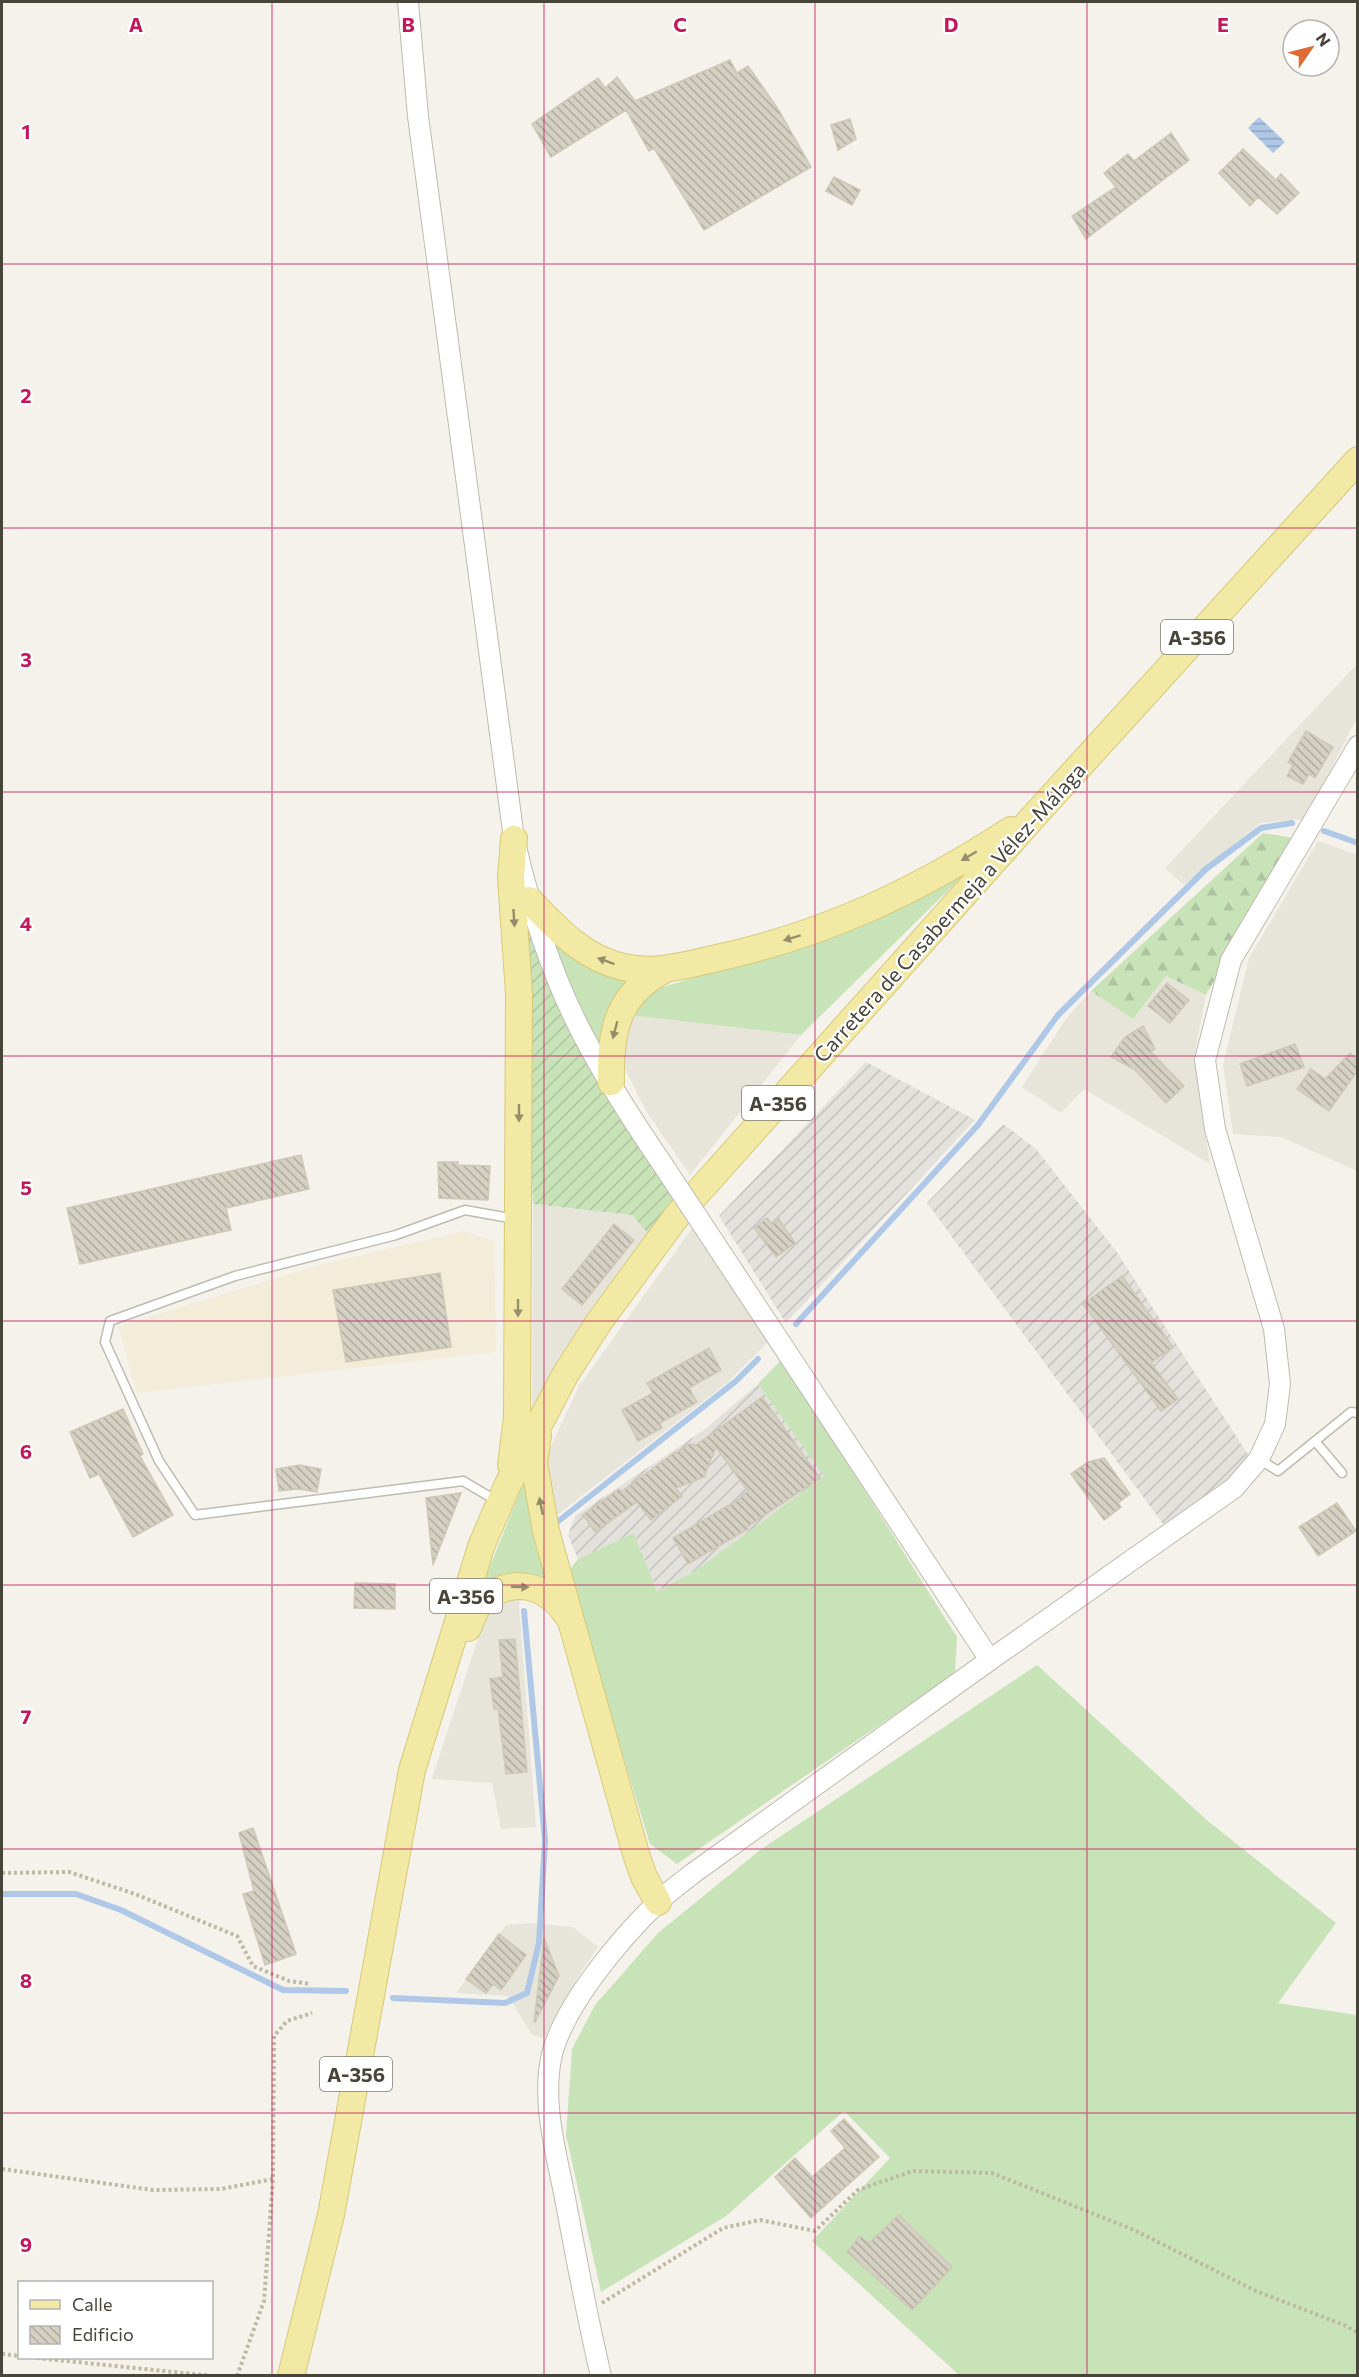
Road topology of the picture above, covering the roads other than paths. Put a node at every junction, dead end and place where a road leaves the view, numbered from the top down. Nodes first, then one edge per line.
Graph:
1 (408, 2) edge
2 (1358, 460) edge
3 (1358, 746) edge
4 (1036, 814) junction
5 (514, 839) junction
6 (529, 900) junction
7 (664, 970) junction
8 (611, 1082) junction
9 (518, 1220) junction
10 (546, 1412) junction
11 (1358, 1413) edge
12 (1315, 1441) junction
13 (1259, 1459) junction
14 (1342, 1473) dead end
15 (504, 1493) junction
16 (572, 1623) junction
17 (990, 1660) junction
18 (430, 1710) junction
19 (658, 1902) junction
20 (291, 2376) edge
21 (602, 2376) edge

1 - 5 street
2 - 4 main road, Carretera de Casabermeja a Vélez-Málaga / A-356
3 - 13 street
4 -> 7 main road
4 - 10 main road, Carretera de Casabermeja a Vélez-Málaga / A-356
5 - 6 street
5 -> 9 main road
7 -> 6 main road
6 - 8 street
7 -> 8 main road
8 - 17 street, bridge
9 -> 15 main road
9 - 15 lane
10 - 15 main road
16 -> 10 main road
11 - 12 lane
12 - 13 lane
12 - 14 lane
13 - 17 street
15 - 18 main road, A-356
18 -> 16 main road
16 - 19 main road
17 - 19 street
18 - 20 main road, A-356
19 - 21 street

